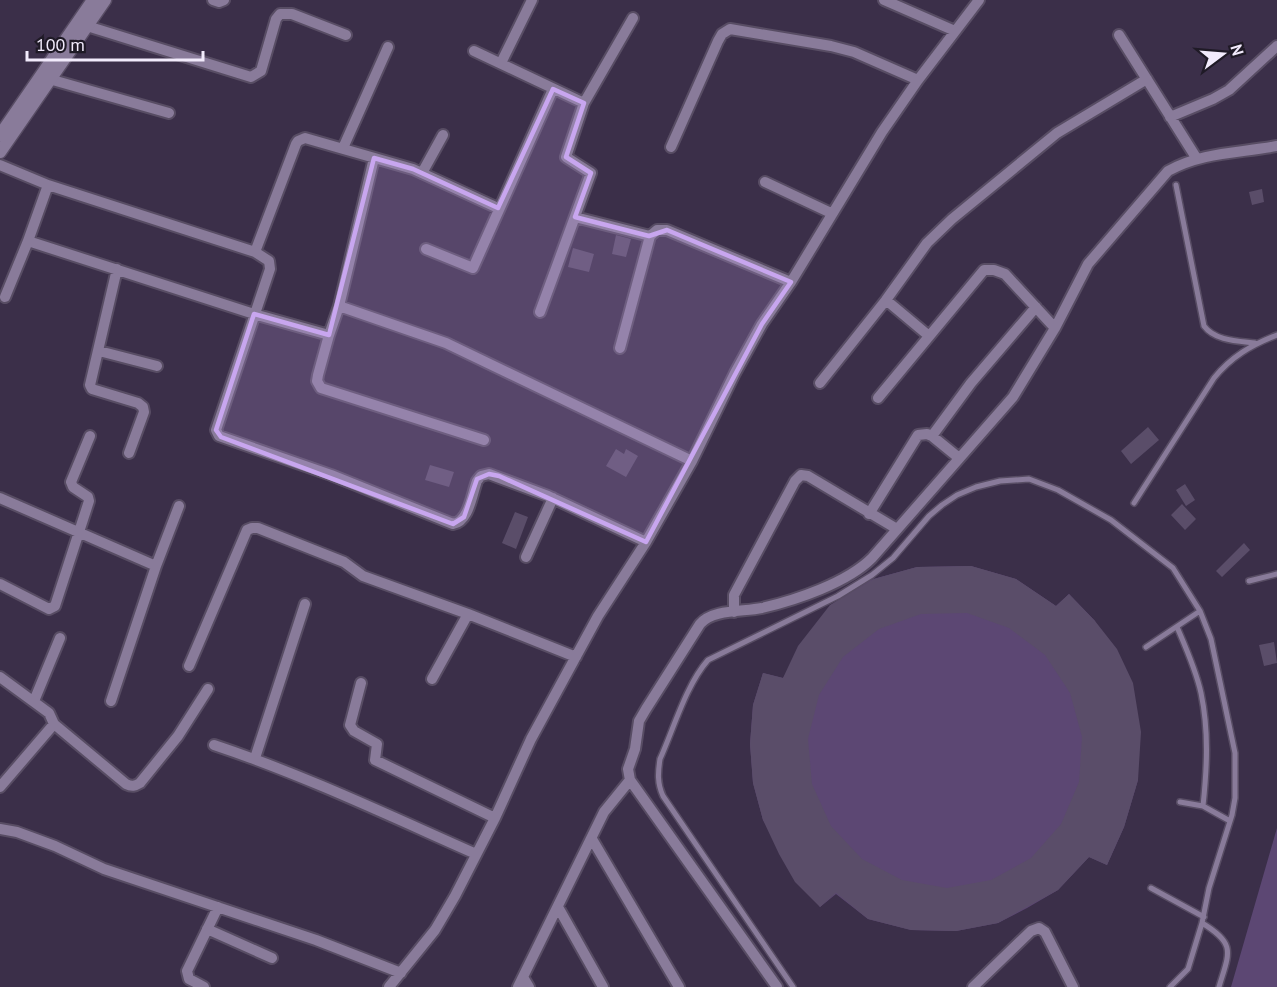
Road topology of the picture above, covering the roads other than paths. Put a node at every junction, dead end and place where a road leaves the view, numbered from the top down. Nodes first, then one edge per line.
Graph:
1 (93, 0) edge
2 (105, 0) edge
3 (213, 0) edge
4 (224, 0) edge
5 (884, 0) edge
6 (980, 0) edge
7 (530, 1) edge
8 (633, 18) dead end
9 (87, 26) junction
10 (955, 32) junction
11 (346, 35) dead end
12 (1119, 35) dead end
13 (1277, 46) edge
14 (388, 47) dead end
15 (474, 51) dead end
16 (501, 63) junction
17 (49, 79) junction
18 (1147, 79) junction
19 (918, 80) junction
20 (553, 90) junction
21 (584, 103) junction
22 (169, 113) dead end
23 (1170, 117) junction
24 (0, 135) edge
25 (443, 135) dead end
26 (1277, 146) edge
27 (671, 147) dead end
28 (343, 148) junction
29 (0, 152) edge
30 (374, 158) junction
31 (1197, 159) junction
32 (0, 165) edge
33 (422, 173) junction
34 (765, 182) dead end
35 (48, 185) junction
36 (1176, 185) dead end
37 (498, 208) junction
38 (831, 213) junction
39 (574, 217) junction
40 (650, 236) junction
41 (28, 241) junction
42 (426, 249) dead end
43 (255, 252) junction
44 (117, 269) junction
45 (791, 282) junction
46 (4, 297) dead end
47 (886, 300) junction
48 (339, 306) junction
49 (1036, 307) junction
50 (540, 312) dead end
51 (254, 314) junction
52 (1055, 328) junction
53 (329, 335) junction
54 (1277, 335) edge
55 (929, 336) junction
56 (1256, 343) junction
57 (620, 348) dead end
58 (99, 351) junction
59 (157, 366) dead end
60 (820, 382) dead end
61 (878, 398) dead end
62 (90, 436) dead end
63 (932, 436) junction
64 (484, 440) dead end
65 (129, 453) dead end
66 (959, 458) junction
67 (692, 461) junction
68 (0, 498) edge
69 (553, 498) junction
70 (1134, 502) dead end
71 (179, 506) dead end
72 (869, 514) junction
73 (897, 529) junction
74 (77, 532) junction
75 (646, 542) junction
76 (526, 557) dead end
77 (156, 566) junction
78 (1277, 574) edge
79 (1249, 581) dead end
80 (0, 584) edge
81 (305, 604) dead end
82 (1200, 611) junction
83 (734, 612) junction
84 (468, 614) junction
85 (1177, 627) junction
86 (60, 638) dead end
87 (1146, 647) dead end
88 (576, 657) junction
89 (189, 666) dead end
90 (0, 677) edge
91 (432, 679) dead end
92 (361, 683) dead end
93 (208, 689) dead end
94 (34, 701) junction
95 (111, 701) dead end
96 (54, 724) junction
97 (214, 745) dead end
98 (255, 758) junction
99 (630, 780) junction
100 (0, 787) edge
101 (1180, 802) dead end
102 (1203, 806) junction
103 (495, 818) junction
104 (1230, 821) junction
105 (0, 829) edge
106 (592, 839) junction
107 (476, 855) junction
108 (1151, 888) dead end
109 (218, 907) junction
110 (558, 907) junction
111 (1203, 920) junction
112 (207, 929) junction
113 (272, 958) dead end
114 (401, 973) junction
115 (523, 976) junction
116 (204, 987) edge
117 (389, 987) edge
118 (518, 987) edge
119 (529, 987) edge
120 (603, 987) edge
121 (679, 987) edge
122 (777, 987) edge
123 (793, 987) edge
124 (974, 987) edge
125 (1073, 987) edge
126 (1170, 987) edge
127 (1219, 987) edge

1 - 24 street
2 - 9 street
3 - 4 street
5 - 10 street
6 - 10 street
7 - 16 street
8 - 21 street
9 - 11 street
9 - 17 street
10 - 19 street
12 - 18 street
13 - 23 street
14 - 28 street
15 - 16 street
16 - 20 street
17 - 22 street
17 - 29 street
18 - 23 street
18 - 47 street
19 - 27 street
19 - 38 street
20 - 21 street
20 - 37 street
21 - 39 street
23 - 31 street
25 - 33 street
26 - 31 street
28 - 30 street
28 - 43 street
30 - 33 street
30 - 48 street
31 - 52 street
32 - 35 street
33 - 37 street
34 - 38 street
35 - 41 street
35 - 43 street
36 - 56 lane
37 - 42 street
38 - 45 street
39 - 40 street
39 - 50 street
40 - 45 street
40 - 57 street
41 - 44 street
41 - 46 street
43 - 51 street
44 - 51 street
44 - 58 street
45 - 67 street
47 - 55 street
47 - 60 street
48 - 53 street
48 - 67 street
49 - 52 street
49 - 55 street
49 - 63 street
51 - 53 street
51 - 69 street
52 - 66 street
53 - 64 street
54 - 56 lane
55 - 61 street
56 - 70 lane
58 - 59 street
58 - 65 street
62 - 74 street
63 - 66 street
63 - 72 street
66 - 73 street
67 - 75 street
68 - 74 street
69 - 75 street
69 - 76 street
71 - 77 street
72 - 73 street
72 - 83 street
73 - 83 street
74 - 77 street
74 - 80 street
75 - 88 street
77 - 95 street
78 - 79 lane
81 - 98 street
82 - 85 lane
82 - 104 lane
82 - 123 lane
83 - 99 street
84 - 88 street
84 - 89 street
84 - 91 street
85 - 87 lane
85 - 102 lane
86 - 94 street
88 - 103 street
90 - 94 street
92 - 103 street
93 - 96 street
94 - 96 street
96 - 100 street
97 - 98 street
98 - 107 street
99 - 106 street
99 - 122 street
101 - 102 lane
102 - 104 lane
103 - 107 street
104 - 111 lane
105 - 109 street
106 - 110 street
106 - 121 street
107 - 114 street
108 - 111 lane
109 - 112 street
109 - 114 street
110 - 115 street
110 - 120 street
111 - 126 lane
111 - 127 lane
112 - 113 street
112 - 116 street
114 - 117 street
115 - 118 street
115 - 119 street
124 - 125 street

